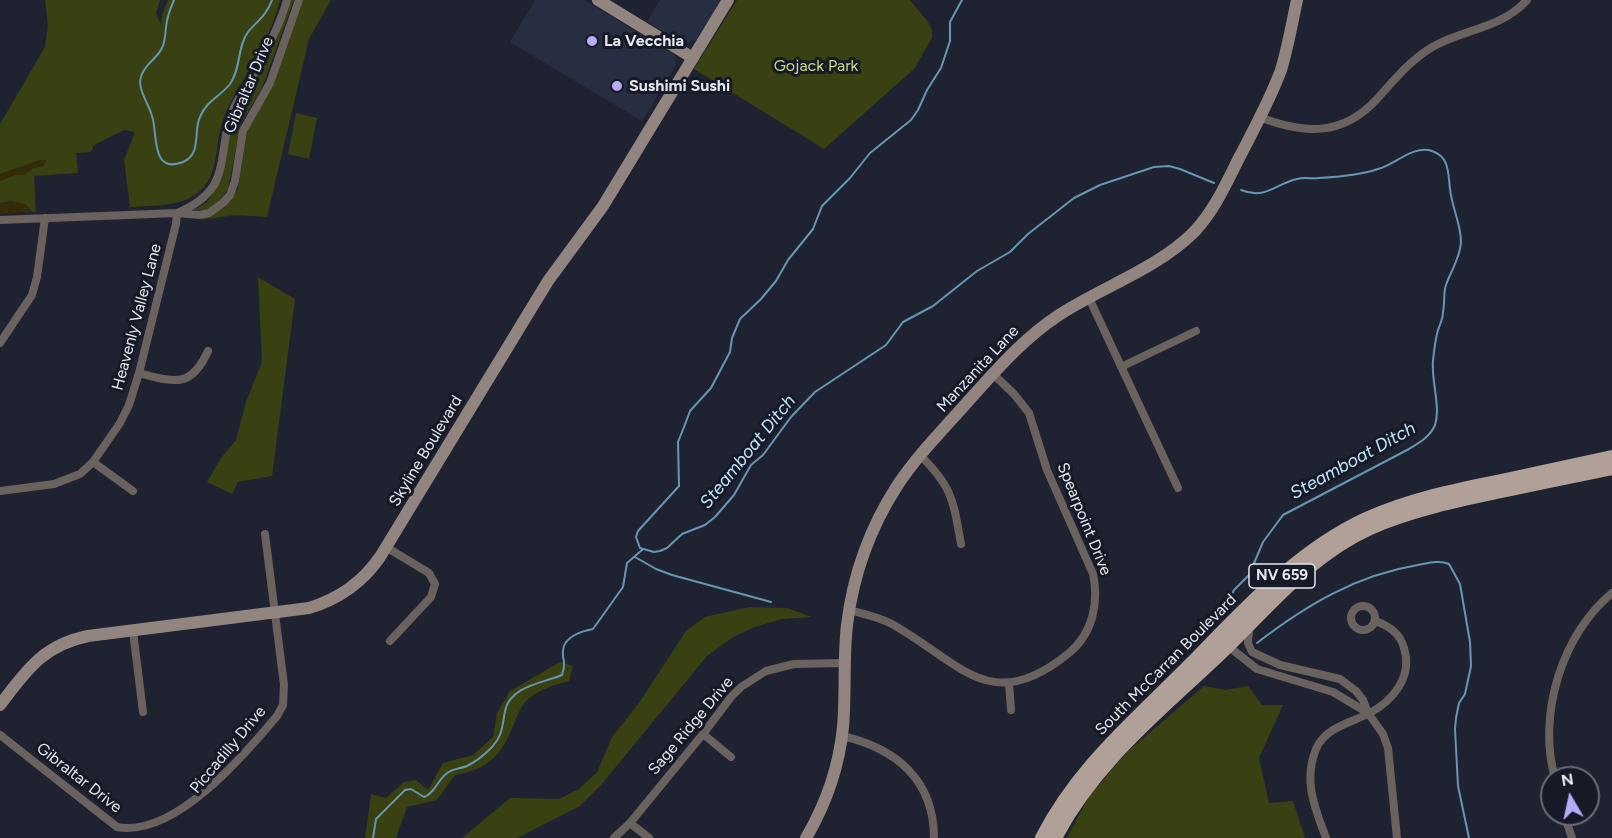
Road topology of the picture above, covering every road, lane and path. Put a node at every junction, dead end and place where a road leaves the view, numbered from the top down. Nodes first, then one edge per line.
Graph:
1 (286, 0) edge
2 (299, 0) edge
3 (598, 0) edge
4 (728, 0) edge
5 (1298, 0) edge
6 (1527, 0) edge
7 (693, 58) junction
8 (1259, 117) junction
9 (177, 213) junction
10 (45, 218) junction
11 (0, 220) edge
12 (1089, 298) junction
13 (1196, 331) dead end
14 (3, 332) edge
15 (0, 343) edge
16 (208, 351) dead end
17 (1121, 367) junction
18 (139, 373) junction
19 (993, 374) junction
20 (920, 455) junction
21 (1612, 457) edge
22 (93, 462) junction
23 (1612, 468) edge
24 (1178, 488) dead end
25 (0, 491) edge
26 (134, 491) dead end
27 (265, 534) dead end
28 (961, 544) dead end
29 (386, 547) junction
30 (1612, 593) edge
31 (849, 610) junction
32 (275, 614) junction
33 (1248, 616) junction
34 (1375, 621) dead end
35 (134, 631) junction
36 (390, 641) dead end
37 (1228, 646) junction
38 (845, 663) junction
39 (1009, 683) junction
40 (0, 705) edge
41 (1011, 710) dead end
42 (143, 712) dead end
43 (1368, 713) junction
44 (703, 734) junction
45 (0, 735) edge
46 (842, 736) junction
47 (731, 757) dead end
48 (1552, 766) edge
49 (184, 818) dead end
50 (630, 823) junction
51 (143, 835) dead end
52 (614, 838) edge
53 (649, 838) edge
54 (806, 838) edge
55 (934, 838) edge
56 (1042, 838) edge
57 (1055, 838) edge
58 (1326, 838) edge
59 (1397, 838) edge

1 - 9 street, Gibraltar Drive
2 - 9 street, Gibraltar Drive
3 - 7 street
4 - 7 street, Skyline Boulevard
5 - 8 street, Manzanita Lane
6 - 8 street
7 - 29 street, Skyline Boulevard
8 - 12 street, Manzanita Lane
9 - 10 street, Gibraltar Drive
9 - 18 street, Heavenly Valley Lane
10 - 11 street, Gibraltar Drive
10 - 14 street
12 - 17 street
12 - 19 street, Manzanita Lane
13 - 17 street
14 - 15 street
16 - 18 street
17 - 24 street
18 - 22 street, Heavenly Valley Lane
19 - 20 street, Manzanita Lane
19 - 39 street, Spearpoint Drive
20 - 28 street
20 - 31 street, Manzanita Lane
21 - 33 main road, South McCarran Boulevard / NV 659
22 - 25 street, Heavenly Valley Lane
22 - 26 street
23 - 33 main road, South McCarran Boulevard / NV 659
27 - 32 street, Piccadilly Drive
29 - 32 street, Skyline Boulevard
29 - 36 street
30 - 48 street
31 - 38 street, Manzanita Lane
31 - 39 street, Spearpoint Drive
32 - 35 street, Skyline Boulevard
32 - 49 street, Piccadilly Drive
33 - 37 main road
33 - 43 street
33 - 56 main road, South McCarran Boulevard / NV 659
34 - 43 street
35 - 40 street, Skyline Boulevard
35 - 42 street
37 - 43 street
37 - 57 main road, South McCarran Boulevard
38 - 44 street, Sage Ridge Drive
38 - 46 street, Manzanita Lane
39 - 41 street
43 - 58 street
43 - 59 street
44 - 47 street
44 - 50 street, Sage Ridge Drive
45 - 51 street, Gibraltar Drive
46 - 54 street, Manzanita Lane
46 - 55 street
50 - 52 street, Sage Ridge Drive
50 - 53 street

